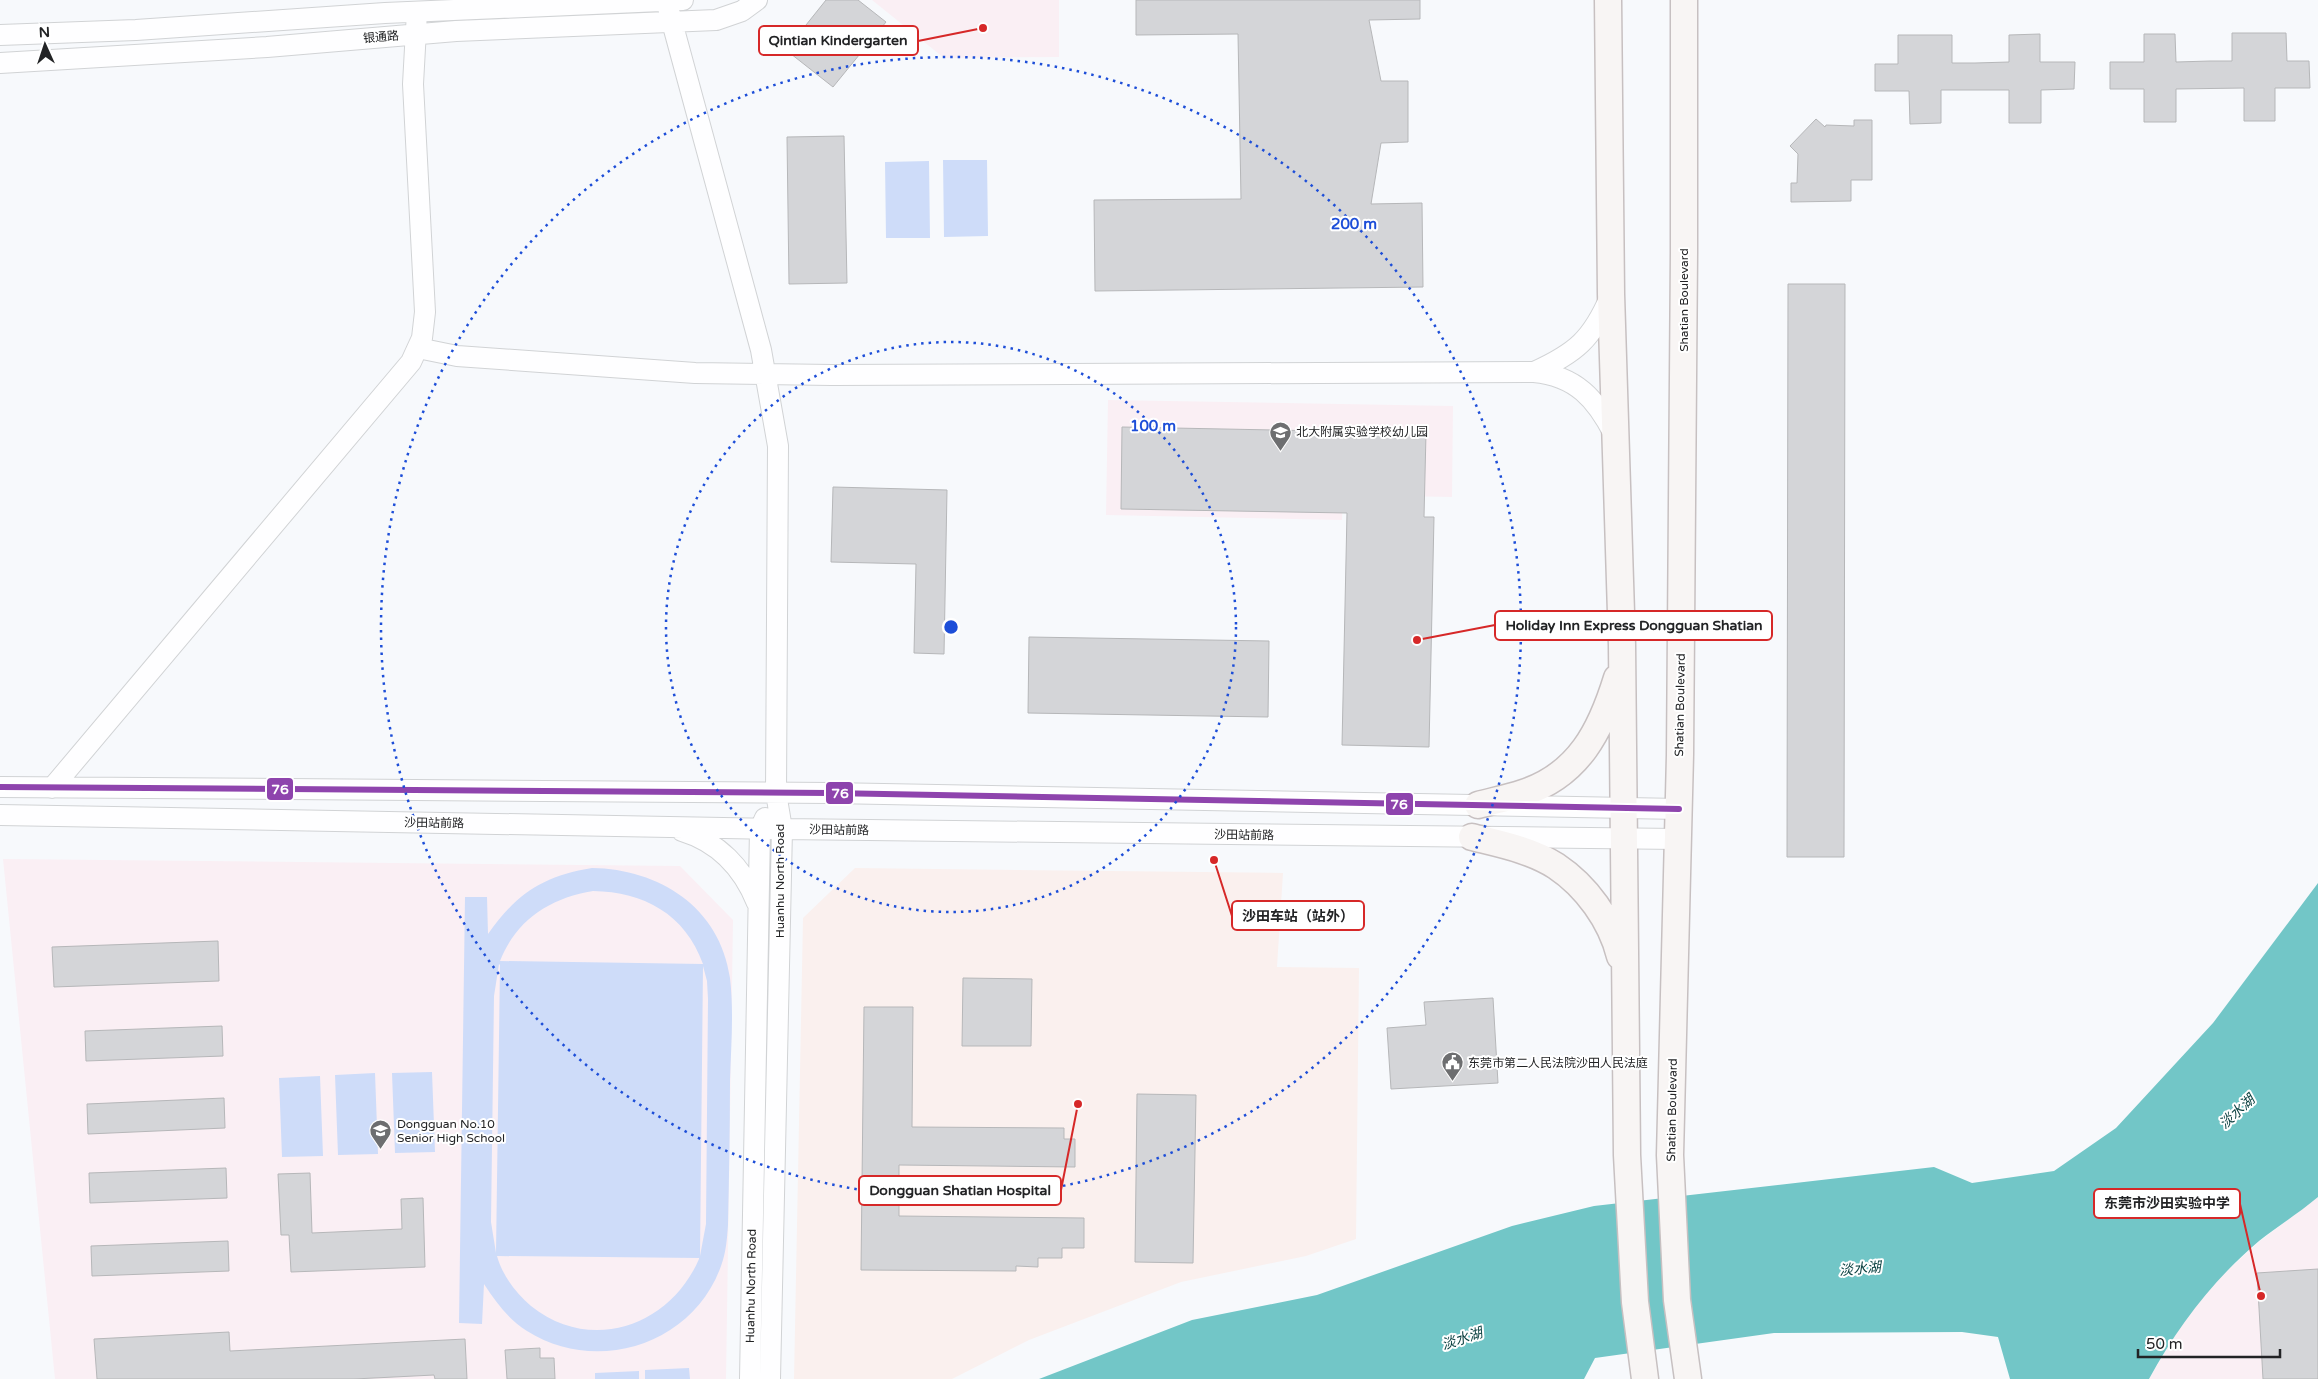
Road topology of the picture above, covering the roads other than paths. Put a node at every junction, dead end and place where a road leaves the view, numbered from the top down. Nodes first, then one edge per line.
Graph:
1 (672, 0) edge
2 (757, 0) edge
3 (1608, 0) edge
4 (1684, 0) edge
5 (417, 12) junction
6 (672, 22) junction
7 (416, 34) junction
8 (0, 35) edge
9 (0, 63) edge
10 (1611, 294) junction
11 (418, 348) junction
12 (1534, 372) junction
13 (766, 374) junction
14 (1615, 436) junction
15 (1622, 645) junction
16 (0, 788) edge
17 (52, 788) junction
18 (776, 793) junction
19 (1478, 805) junction
20 (1624, 808) junction
21 (1679, 809) junction
22 (0, 815) edge
23 (670, 827) junction
24 (760, 829) junction
25 (782, 829) junction
26 (1472, 837) junction
27 (1624, 839) junction
28 (1678, 840) junction
29 (759, 908) junction
30 (1625, 977) junction
31 (750, 1379) edge
32 (770, 1379) edge
33 (1645, 1379) edge
34 (1688, 1379) edge

1 - 5 street, 银通路
1 - 6 street
2 - 6 street, 银通路
3 - 10 main road
4 - 21 main road, Shatian Boulevard
5 - 7 street
5 - 8 street, 银通路
6 - 7 street, 银通路
6 - 13 street
7 - 9 street, 银通路
7 - 11 street
10 - 12 street
10 - 14 main road
11 - 13 street
11 - 17 street
12 - 13 street
12 - 14 street
13 - 18 street
14 - 15 main road
15 - 19 main road
15 - 20 main road
16 - 17 street
17 - 18 street
18 - 19 street
18 - 24 street, Huanhu North Road
18 - 25 street, Huanhu North Road
19 - 20 street
20 - 21 street
20 - 27 main road
21 - 28 main road, Shatian Boulevard
22 - 23 street, 沙田站前路
23 - 24 street, 沙田站前路
23 - 29 street
24 - 25 street, 沙田站前路
24 - 29 street, Huanhu North Road
25 - 26 street, 沙田站前路
25 - 32 street, Huanhu North Road
26 - 27 street, 沙田站前路
26 - 30 main road
27 - 28 street, 沙田站前路
27 - 30 main road
28 - 34 main road, Shatian Boulevard
29 - 31 street, Huanhu North Road
30 - 33 main road

